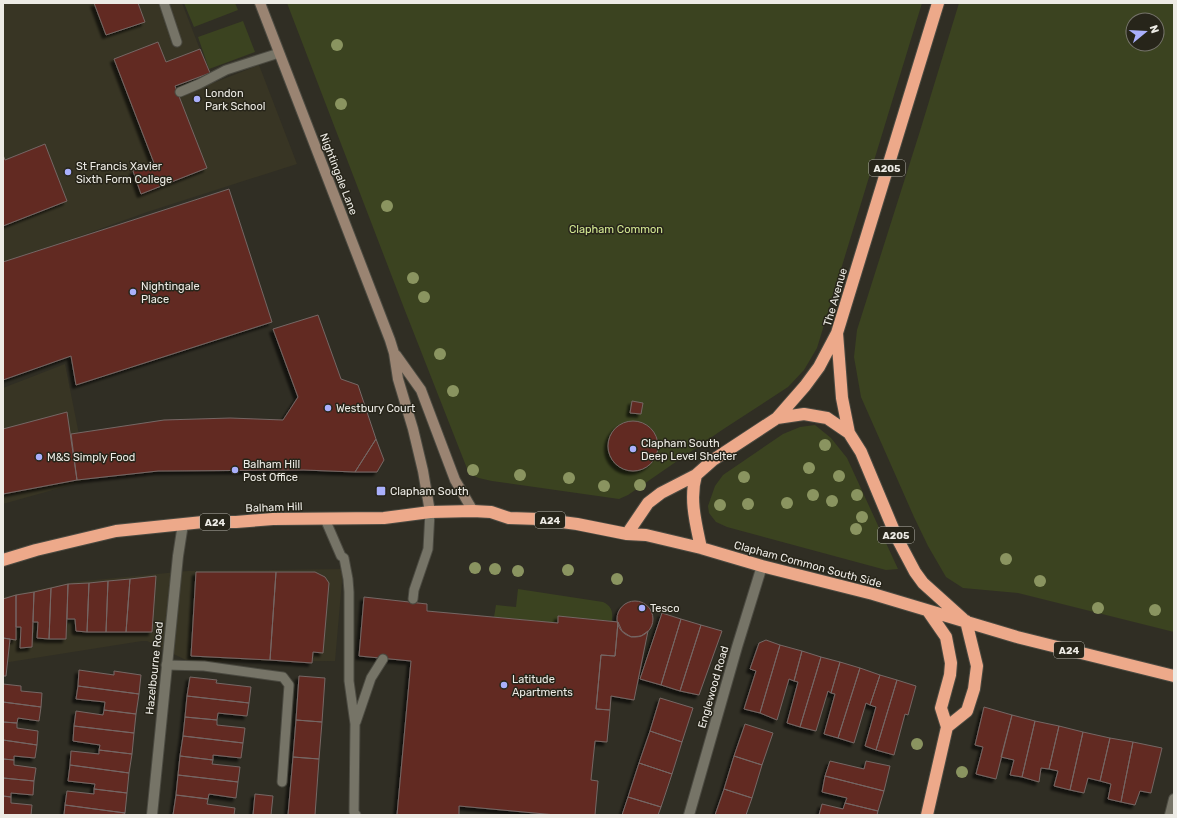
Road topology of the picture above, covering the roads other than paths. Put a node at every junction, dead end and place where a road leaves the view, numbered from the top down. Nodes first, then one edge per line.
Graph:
1 (164, 3) edge
2 (260, 3) edge
3 (938, 3) edge
4 (177, 42) dead end
5 (279, 53) junction
6 (180, 92) dead end
7 (837, 333) junction
8 (394, 353) junction
9 (777, 418) junction
10 (849, 433) junction
11 (696, 475) junction
12 (473, 511) junction
13 (430, 512) junction
14 (325, 519) junction
15 (183, 524) junction
16 (627, 534) junction
17 (701, 548) junction
18 (3, 560) edge
19 (762, 566) junction
20 (412, 599) dead end
21 (928, 611) junction
22 (966, 621) junction
23 (383, 660) dead end
24 (166, 665) junction
25 (1174, 676) edge
26 (355, 724) junction
27 (947, 727) junction
28 (282, 782) dead end
29 (1174, 799) edge
30 (152, 815) edge
31 (356, 815) edge
32 (689, 815) edge
33 (927, 815) edge
34 (1170, 815) edge

1 - 4 lane
2 - 5 main road, Nightingale Lane
3 - 7 highway, The Avenue / A205
5 - 6 lane
5 - 8 main road, Nightingale Lane
7 - 9 highway, A205
7 - 10 highway, The Avenue / A205
8 - 12 main road, Nightingale Lane
8 - 13 main road, Nightingale Lane
9 - 10 highway, A205
9 - 11 highway, A205
10 - 22 highway, The Avenue / A205
11 - 16 highway, A205
11 - 17 highway
12 - 13 highway, Clapham Common South Side / A24
12 - 16 highway, Clapham Common South Side / A24
13 - 14 highway, Balham Hill / A24
13 - 20 lane
14 - 15 highway, Balham Hill / A24
14 - 26 lane
15 - 18 highway, Balham Hill / A24
15 - 24 street, Hazelbourne Road
16 - 17 highway, Clapham Common South Side / A24
17 - 19 highway, Clapham Common South Side / A24
19 - 21 highway, Clapham Common South Side / A24
19 - 32 street, Englewood Road
21 - 22 highway, Clapham Common South Side / A24
21 - 27 highway
22 - 25 highway, Clapham Common South Side / A24
22 - 27 highway
23 - 26 lane
24 - 28 lane
24 - 30 street, Hazelbourne Road
26 - 31 lane
27 - 33 highway
29 - 34 street

